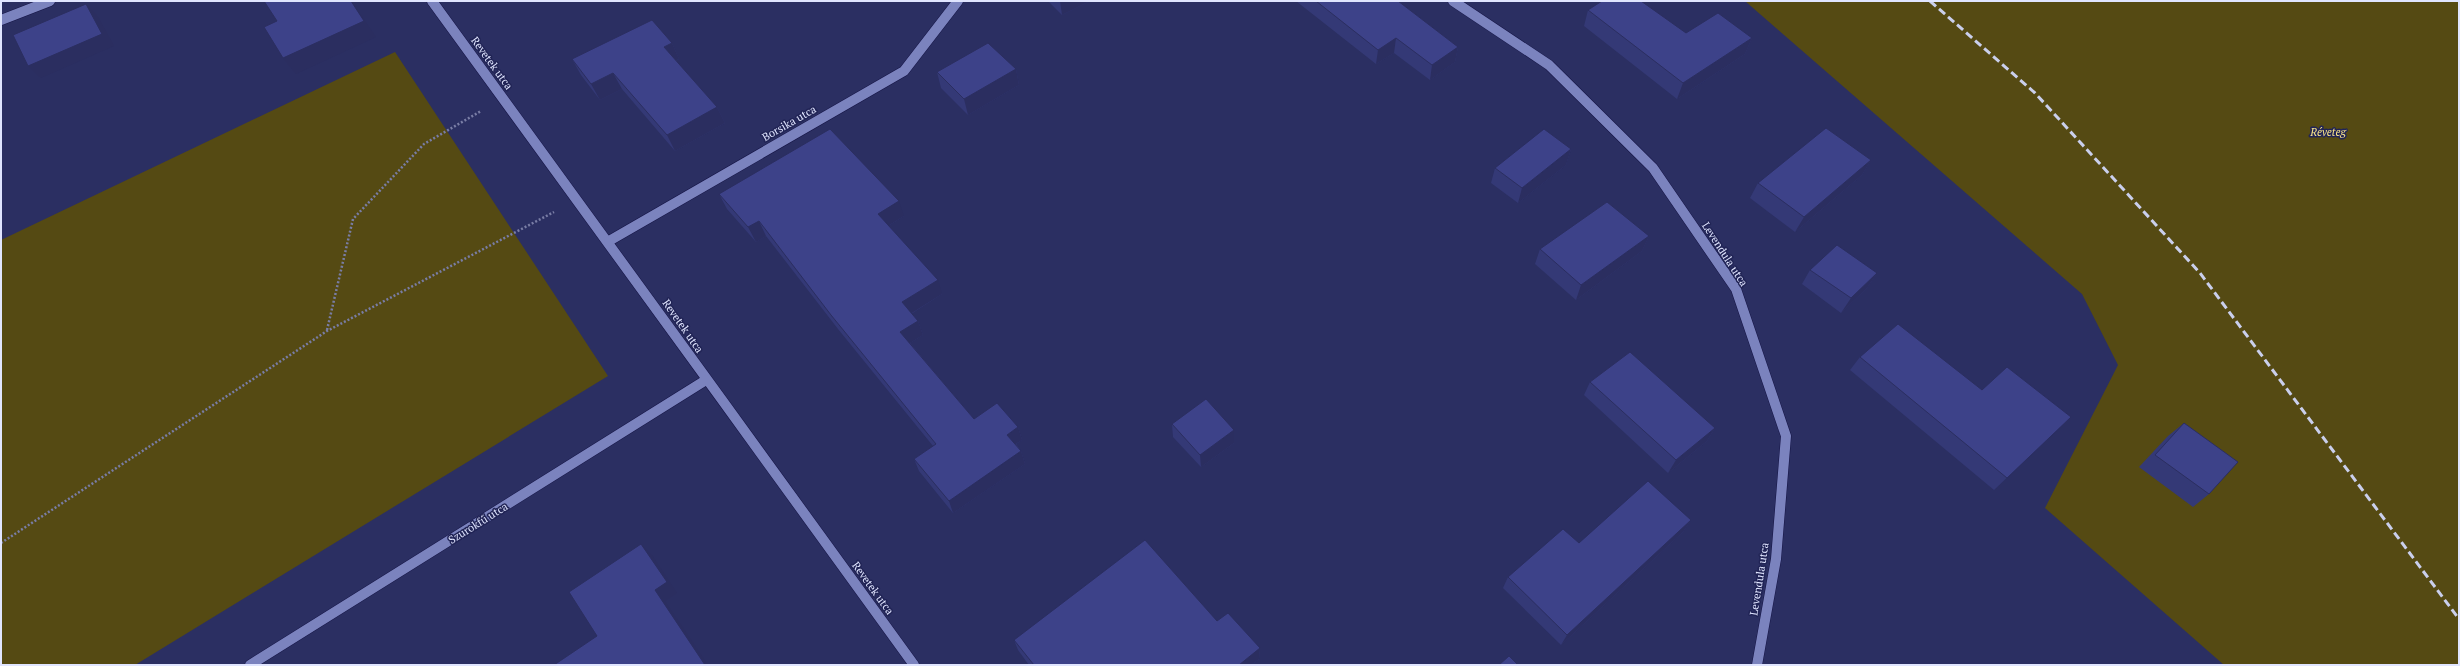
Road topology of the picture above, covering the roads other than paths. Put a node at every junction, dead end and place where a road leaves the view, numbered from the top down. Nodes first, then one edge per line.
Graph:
1 (50, 1) edge
2 (432, 1) edge
3 (958, 1) edge
4 (1453, 1) edge
5 (1, 20) edge
6 (609, 241) junction
7 (706, 380) junction
8 (250, 665) edge
9 (914, 665) edge
10 (1757, 665) edge

1 - 5 street
2 - 6 street, Revetek utca
3 - 6 street, Borsika utca
4 - 10 street, Levendula utca
6 - 7 street, Revetek utca
7 - 8 street, Szurokfű utca
7 - 9 street, Revetek utca

